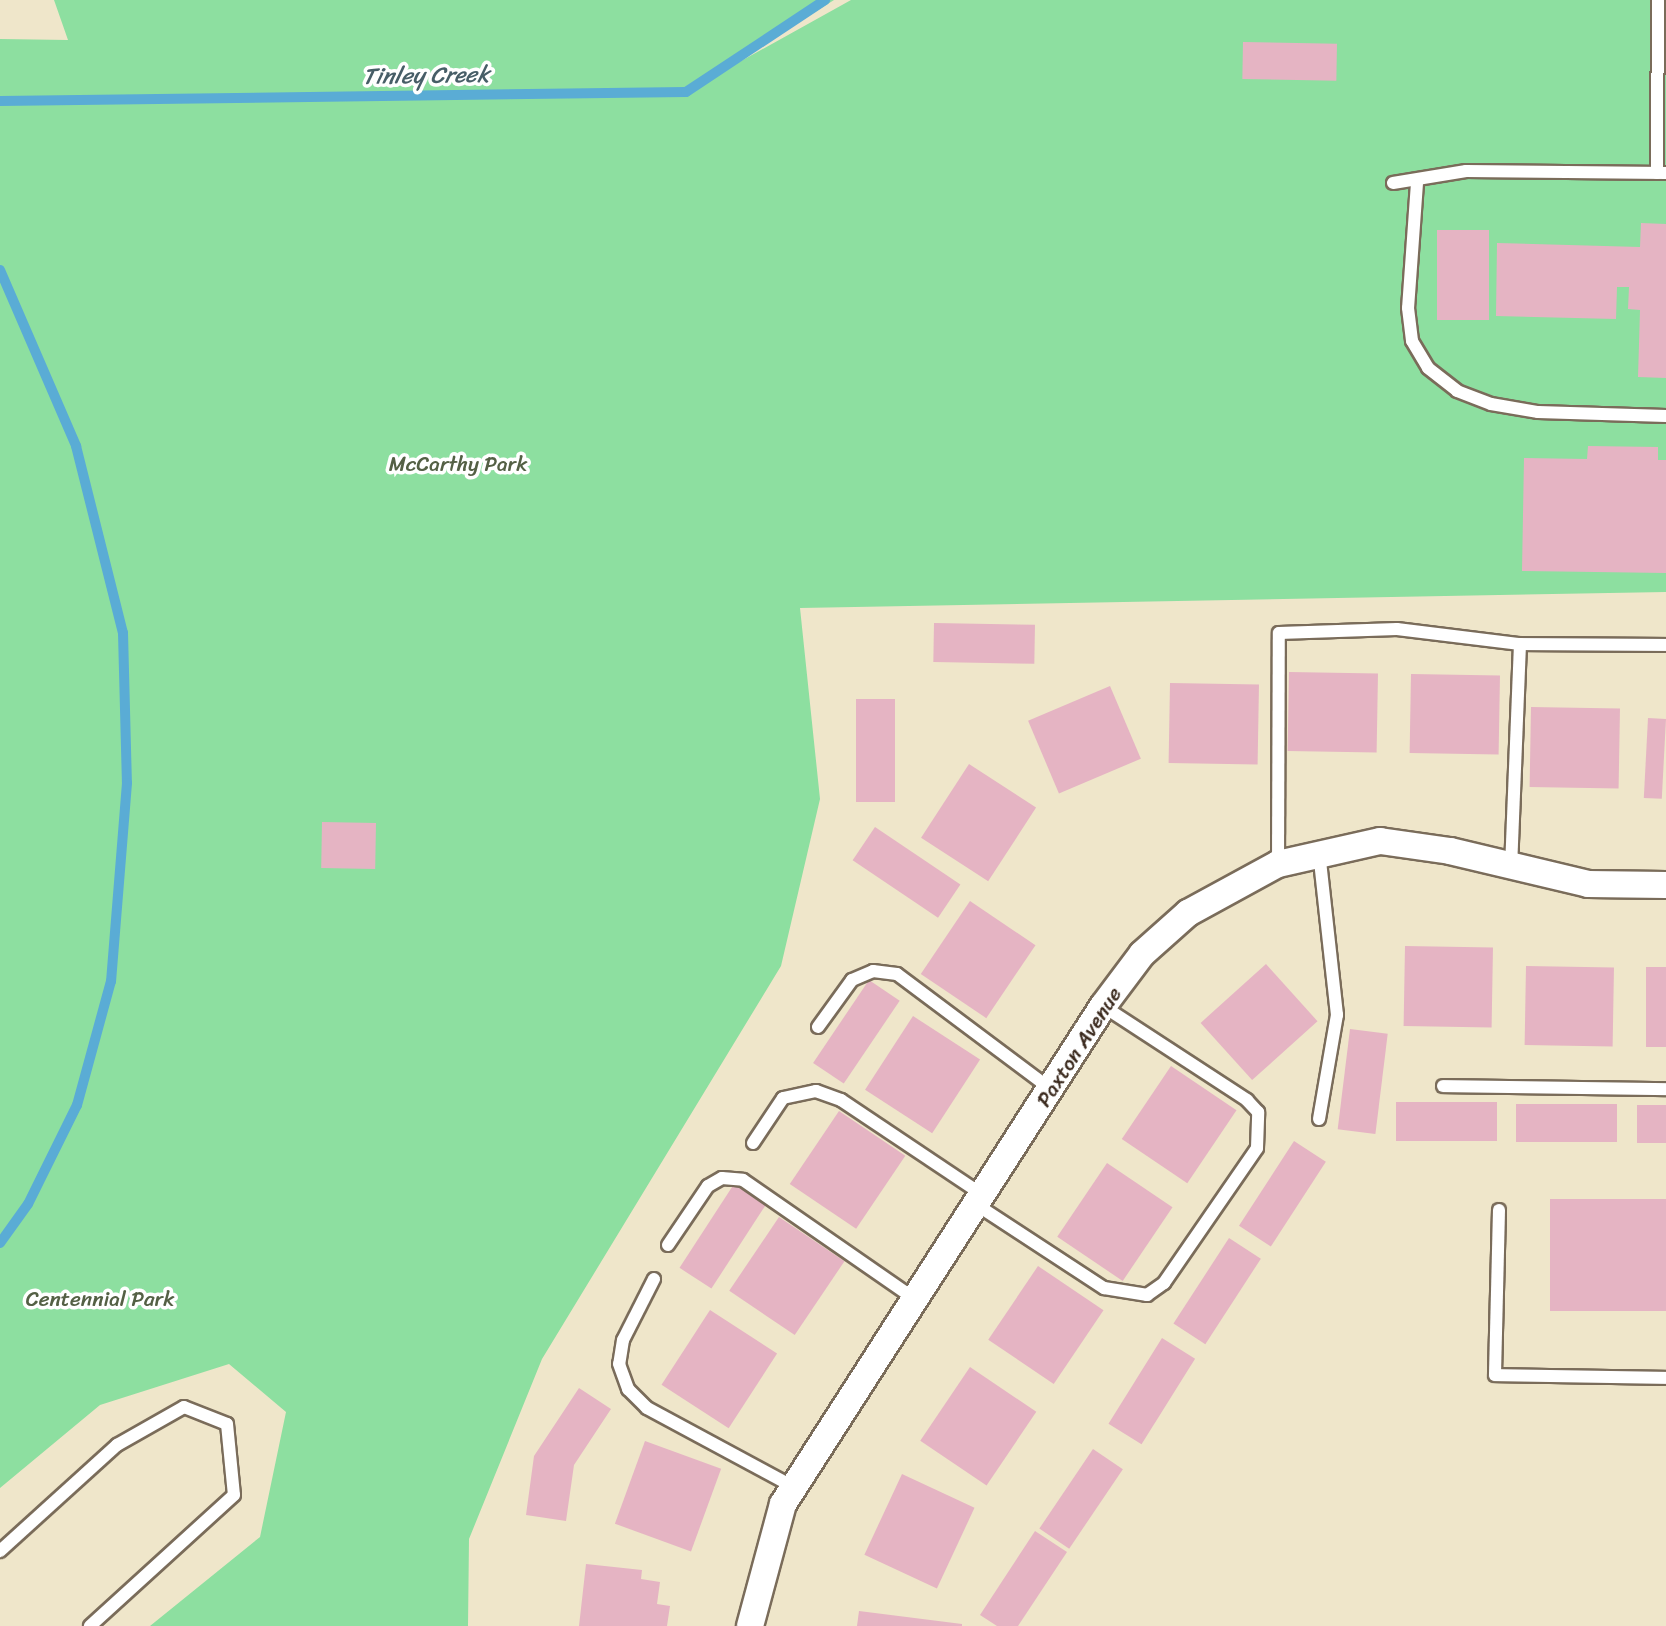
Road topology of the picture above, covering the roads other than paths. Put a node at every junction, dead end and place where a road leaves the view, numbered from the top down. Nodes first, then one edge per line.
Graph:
1 (1658, 0) edge
2 (1662, 173) edge
3 (1393, 183) dead end
4 (1417, 183) junction
5 (1666, 416) edge
6 (1520, 644) junction
7 (1666, 645) edge
8 (1319, 851) junction
9 (1278, 864) junction
10 (1511, 867) junction
11 (1666, 885) edge
12 (1103, 1006) junction
13 (818, 1027) dead end
14 (1443, 1086) dead end
15 (1051, 1089) junction
16 (1666, 1089) edge
17 (1319, 1119) dead end
18 (752, 1143) dead end
19 (980, 1200) junction
20 (1499, 1210) dead end
21 (668, 1245) dead end
22 (654, 1279) dead end
23 (916, 1299) junction
24 (1666, 1378) edge
25 (794, 1487) junction
26 (0, 1551) edge
27 (90, 1626) edge
28 (750, 1626) edge

1 - 2 lane
2 - 4 lane
3 - 4 lane
4 - 5 lane
6 - 7 lane
6 - 9 lane
6 - 10 lane
8 - 9 street, Paxton Avenue
8 - 10 street, Paxton Avenue
8 - 17 lane
9 - 12 street, Paxton Avenue
10 - 11 street, Paxton Avenue
12 - 15 street, Paxton Avenue
12 - 19 lane
13 - 15 lane
14 - 16 lane
15 - 19 street, Paxton Avenue
18 - 19 lane
19 - 23 street, Paxton Avenue
20 - 24 lane
21 - 23 lane
22 - 25 lane
23 - 25 street, Paxton Avenue
25 - 28 street, Paxton Avenue
26 - 27 lane

